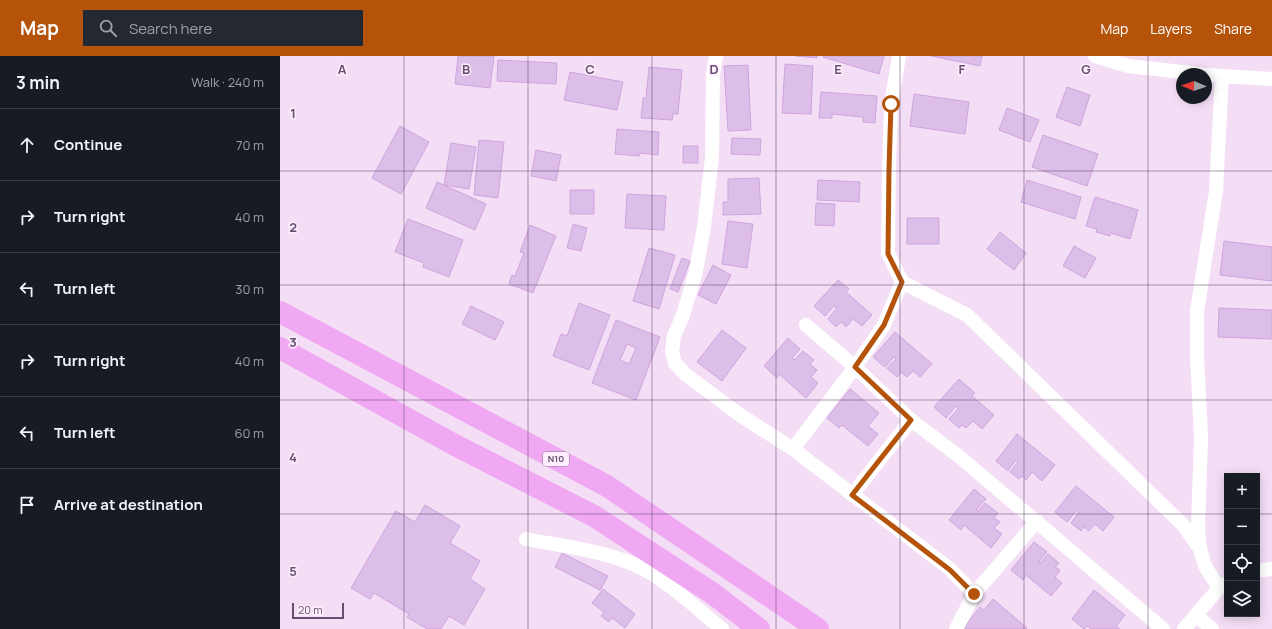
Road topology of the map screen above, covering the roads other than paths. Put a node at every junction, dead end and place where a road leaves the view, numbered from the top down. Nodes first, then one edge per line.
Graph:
1 (716, 56) edge
2 (899, 56) edge
3 (1095, 56) edge
4 (1176, 71) edge
5 (1212, 75) edge
6 (1222, 76) junction
7 (1272, 79) edge
8 (902, 282) junction
9 (280, 312) edge
10 (806, 325) dead end
11 (280, 348) edge
12 (855, 367) junction
13 (911, 420) junction
14 (793, 450) junction
15 (852, 495) junction
16 (1037, 521) junction
17 (526, 539) dead end
18 (1200, 549) junction
19 (1272, 569) edge
20 (731, 570) junction
21 (1260, 571) edge
22 (1223, 585) edge
23 (712, 593) junction
24 (974, 594) junction
25 (1196, 615) junction
26 (722, 629) edge
27 (759, 629) edge
28 (818, 629) edge
29 (956, 629) edge
30 (1163, 629) edge
31 (1184, 629) edge
32 (1212, 629) edge

1 - 14 street
2 - 8 street
3 - 4 street
5 - 6 street
6 - 7 street
6 - 18 street
8 - 12 street
8 - 18 street
9 - 20 main road, N10
10 - 12 street
11 - 23 main road
12 - 13 street
12 - 14 street
13 - 15 street
13 - 16 street
14 - 15 street
15 - 24 street
16 - 24 street
16 - 30 street
17 - 26 street
18 - 22 street
19 - 21 street
20 - 23 main road
20 - 28 main road, N10
22 - 25 street
23 - 27 main road
24 - 29 street
25 - 31 street
25 - 32 street

